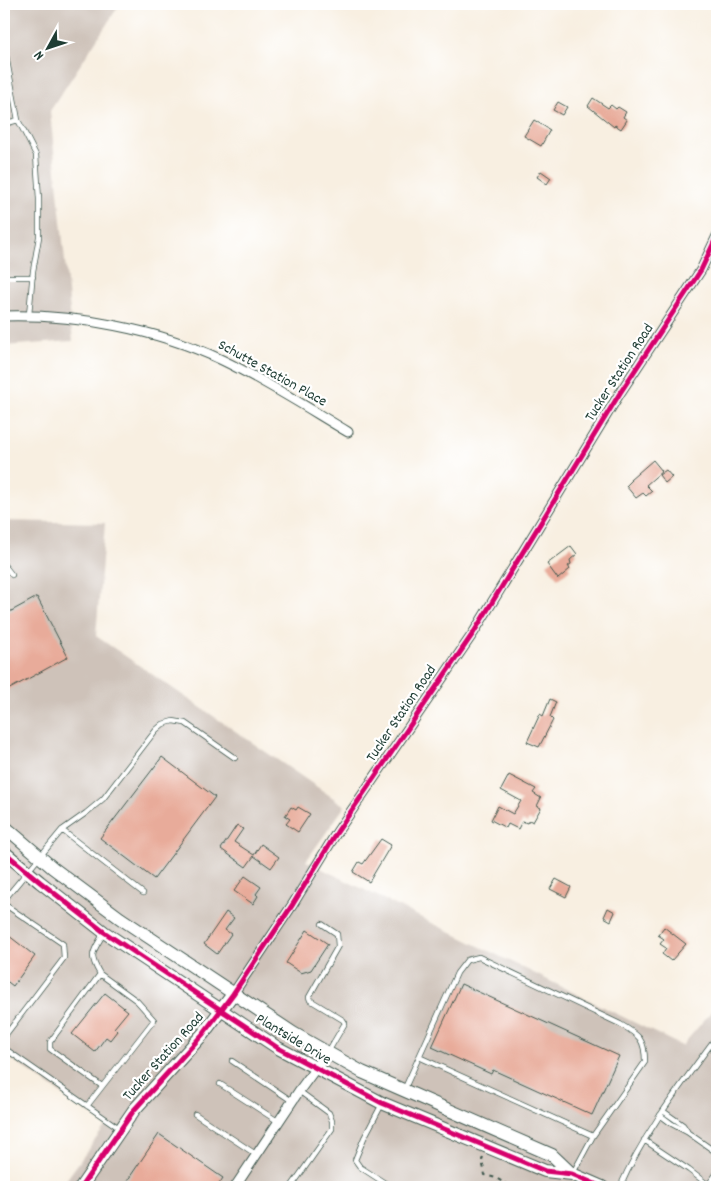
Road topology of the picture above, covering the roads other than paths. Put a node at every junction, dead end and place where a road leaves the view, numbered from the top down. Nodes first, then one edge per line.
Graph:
1 (4, 45) edge
2 (18, 120) junction
3 (4, 124) edge
4 (4, 152) edge
5 (4, 175) edge
6 (717, 236) edge
7 (4, 277) edge
8 (33, 277) junction
9 (29, 315) junction
10 (4, 316) edge
11 (348, 432) dead end
12 (4, 565) edge
13 (12, 575) dead end
14 (234, 758) dead end
15 (4, 826) edge
16 (62, 830) junction
17 (4, 852) edge
18 (39, 857) junction
19 (27, 871) junction
20 (143, 893) dead end
21 (4, 900) edge
22 (4, 904) edge
23 (322, 924) dead end
24 (104, 932) junction
25 (100, 974) junction
26 (234, 994) junction
27 (222, 1011) junction
28 (717, 1036) edge
29 (4, 1037) edge
30 (4, 1048) edge
31 (327, 1053) junction
32 (419, 1057) junction
33 (232, 1061) dead end
34 (316, 1068) junction
35 (220, 1084) dead end
36 (102, 1086) junction
37 (299, 1091) junction
38 (403, 1091) junction
39 (292, 1101) junction
40 (382, 1103) junction
41 (87, 1106) junction
42 (662, 1113) junction
43 (194, 1114) dead end
44 (458, 1114) junction
45 (279, 1122) junction
46 (120, 1129) junction
47 (451, 1132) junction
48 (593, 1136) junction
49 (644, 1140) junction
50 (717, 1153) edge
51 (257, 1155) junction
52 (717, 1173) edge
53 (572, 1174) junction
54 (588, 1184) edge
55 (710, 1186) edge
56 (80, 1187) edge
57 (235, 1187) edge
58 (291, 1187) edge
59 (391, 1187) edge
60 (602, 1187) edge
61 (620, 1187) edge

1 - 2 lane
2 - 3 lane
2 - 8 lane
4 - 5 lane
6 - 26 street, Tucker Station Road
7 - 8 lane
8 - 9 lane
9 - 10 street, Schutte Station Place
9 - 11 street, Schutte Station Place
12 - 13 lane
14 - 16 lane
15 - 18 street, Plantside Drive
16 - 18 lane
16 - 20 lane
17 - 19 street, Plantside Drive
18 - 19 lane
18 - 26 street, Plantside Drive
19 - 21 lane
19 - 24 street, Plantside Drive
22 - 29 lane
23 - 31 lane
24 - 25 lane
24 - 27 street, Plantside Drive
25 - 36 lane
25 - 36 lane
26 - 27 street, Tucker Station Road
26 - 31 street, Plantside Drive
27 - 34 street, Plantside Drive
27 - 46 street, Tucker Station Road
28 - 42 lane
30 - 41 lane
31 - 34 street
31 - 38 street, Plantside Drive
32 - 38 lane
32 - 48 lane
32 - 48 lane
33 - 39 lane
34 - 37 street
34 - 40 street, Plantside Drive
35 - 45 lane
36 - 41 lane
37 - 39 street
37 - 58 lane
38 - 44 street, Plantside Drive
39 - 45 street
40 - 47 street, Plantside Drive
40 - 59 lane
41 - 46 lane
42 - 49 lane
42 - 50 lane
43 - 51 lane
44 - 47 street
44 - 53 street, Plantside Drive
45 - 51 street
46 - 56 street, Tucker Station Road
47 - 53 street, Plantside Drive
48 - 53 lane
49 - 55 lane
49 - 61 lane
51 - 57 street
52 - 55 lane
53 - 54 street, Plantside Drive
54 - 60 street, Plantside Drive

